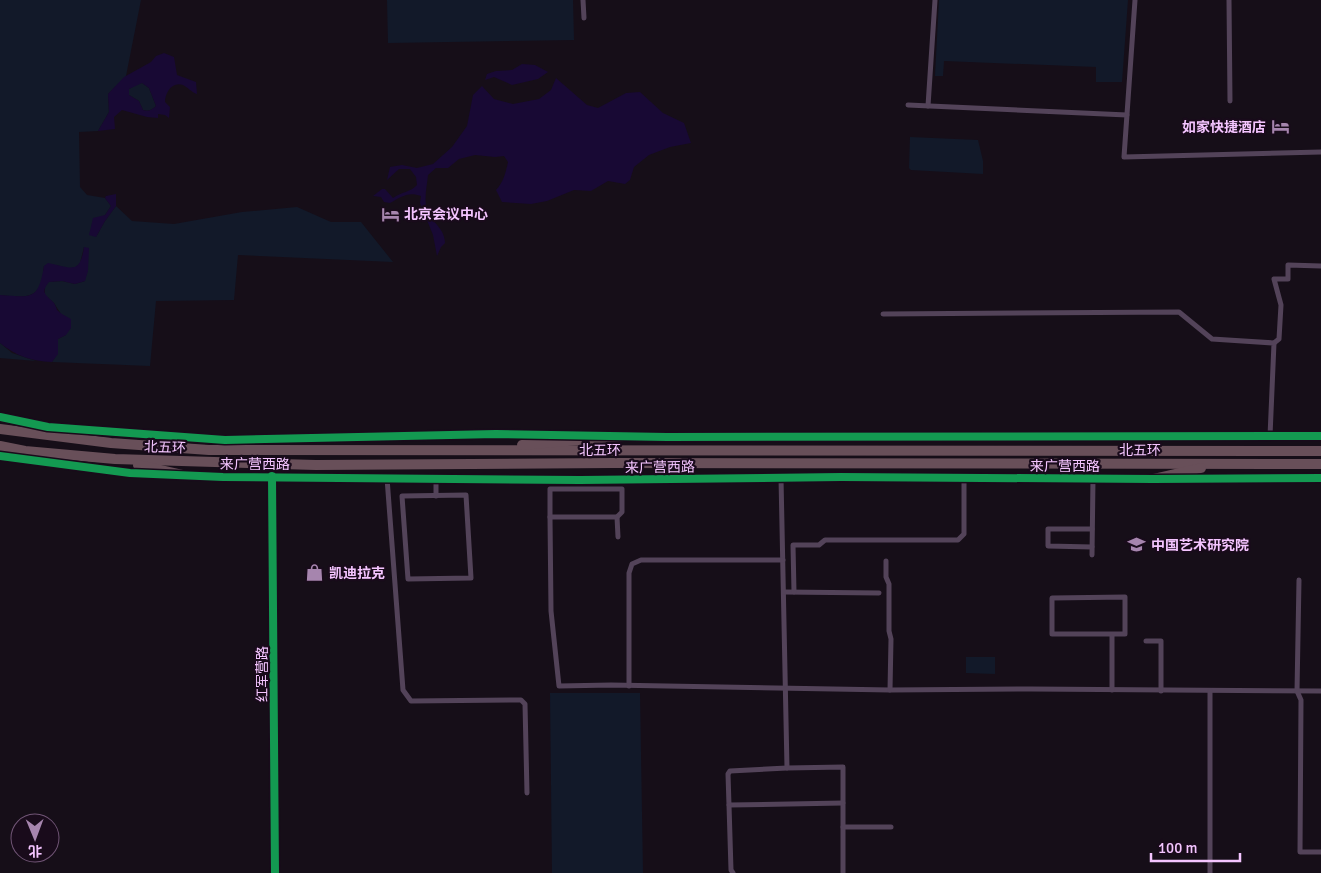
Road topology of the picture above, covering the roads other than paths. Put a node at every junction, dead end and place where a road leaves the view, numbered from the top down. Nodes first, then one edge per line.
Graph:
1 (583, 0) edge
2 (935, 0) edge
3 (1135, 0) edge
4 (1229, 0) edge
5 (584, 18) dead end
6 (1230, 101) dead end
7 (908, 105) dead end
8 (928, 106) junction
9 (1127, 115) junction
10 (1321, 152) edge
11 (1321, 266) edge
12 (883, 314) dead end
13 (1274, 343) junction
14 (0, 417) edge
15 (0, 429) edge
16 (624, 436) junction
17 (1270, 436) junction
18 (1321, 436) edge
19 (0, 446) edge
20 (1321, 449) edge
21 (471, 451) junction
22 (0, 456) edge
23 (116, 460) junction
24 (1220, 464) junction
25 (1321, 464) edge
26 (182, 475) junction
27 (272, 476) junction
28 (387, 478) junction
29 (781, 478) junction
30 (964, 478) junction
31 (1321, 478) edge
32 (436, 479) junction
33 (1093, 479) junction
34 (1153, 479) junction
35 (591, 480) junction
36 (591, 489) junction
37 (436, 496) junction
38 (550, 517) junction
39 (617, 517) junction
40 (1092, 529) junction
41 (618, 537) dead end
42 (783, 545) junction
43 (793, 545) junction
44 (1092, 547) junction
45 (1092, 555) dead end
46 (783, 560) junction
47 (886, 561) dead end
48 (1299, 580) dead end
49 (784, 592) junction
50 (794, 592) junction
51 (879, 593) dead end
52 (1112, 634) junction
53 (1146, 641) dead end
54 (629, 686) junction
55 (786, 689) junction
56 (890, 690) junction
57 (1112, 690) junction
58 (1161, 691) junction
59 (1210, 691) junction
60 (1296, 691) junction
61 (1321, 691) edge
62 (788, 768) junction
63 (527, 793) dead end
64 (843, 803) junction
65 (729, 805) junction
66 (843, 827) junction
67 (891, 827) dead end
68 (1321, 852) edge
69 (275, 873) edge
70 (733, 873) edge
71 (843, 873) edge
72 (1210, 873) edge

1 - 5 street
2 - 8 street
3 - 9 street
4 - 6 street
7 - 8 street
8 - 9 street
9 - 10 street
11 - 13 street
12 - 13 street
13 - 17 street
14 - 16 street
15 - 21 highway, 北五环
16 - 17 street
16 - 21 highway
17 - 18 street
19 - 23 highway, 北五环
20 - 21 highway, 北五环
22 - 26 street, 来广营西路
23 - 24 highway, 北五环
23 - 26 highway
24 - 25 highway, 北五环
24 - 34 highway
26 - 27 street, 来广营西路
27 - 28 street, 来广营西路
27 - 69 street, 红军营路
28 - 32 street, 来广营西路
28 - 63 street
29 - 30 street, 来广营西路
29 - 35 street, 来广营西路
29 - 42 street
30 - 33 street, 来广营西路
30 - 43 street
31 - 34 street, 来广营西路
32 - 35 street, 来广营西路
32 - 37 street
33 - 34 street, 来广营西路
33 - 40 street
35 - 36 street
36 - 38 street
36 - 39 street
37 - 37 street
38 - 39 street
38 - 54 street
39 - 41 street
40 - 44 street
40 - 44 street
42 - 43 street
42 - 46 street
43 - 50 street
44 - 45 street
46 - 49 street
46 - 54 street
47 - 56 street
48 - 60 street
49 - 50 street
49 - 55 street
50 - 51 street
52 - 52 street
52 - 57 street
53 - 58 street
54 - 55 street
55 - 56 street
55 - 62 street
56 - 57 street
57 - 58 street
58 - 59 street
59 - 60 street
59 - 72 street
60 - 61 street
60 - 68 street
62 - 64 street
62 - 65 street
64 - 65 street
64 - 66 street
65 - 70 street
66 - 67 street
66 - 71 street

